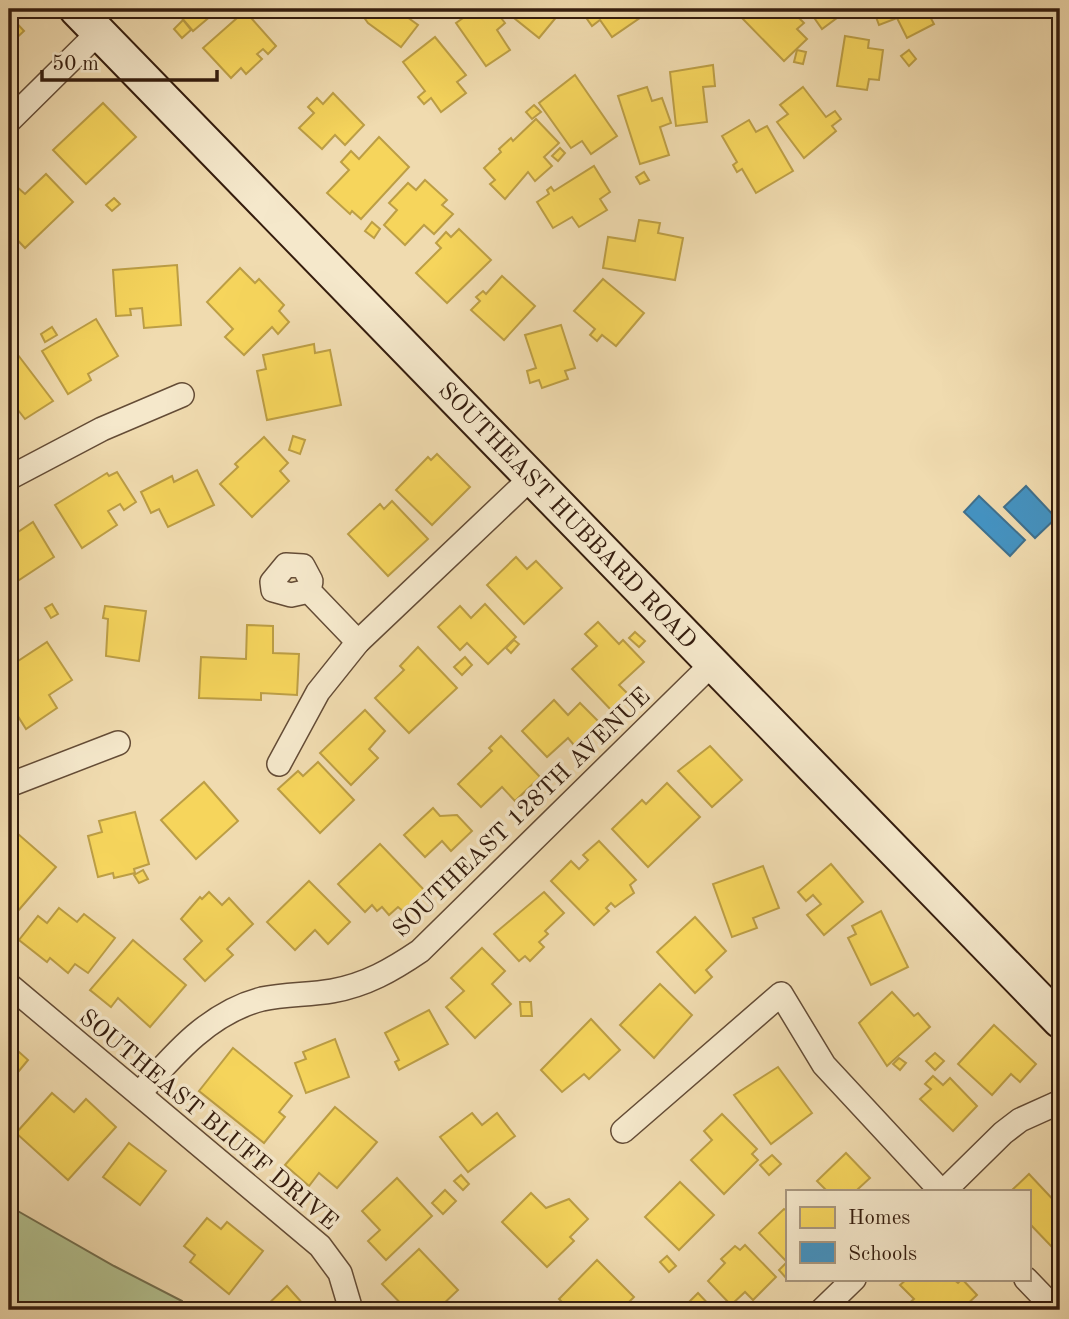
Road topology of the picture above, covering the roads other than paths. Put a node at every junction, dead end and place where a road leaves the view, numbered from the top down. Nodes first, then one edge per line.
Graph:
1 (76, 9) edge
2 (99, 32) junction
3 (9, 121) edge
4 (181, 395) dead end
5 (532, 477) junction
6 (9, 478) edge
7 (309, 591) dead end
8 (358, 642) junction
9 (713, 663) junction
10 (118, 743) dead end
11 (279, 764) dead end
12 (9, 785) edge
13 (9, 985) edge
14 (1060, 1021) edge
15 (140, 1093) junction
16 (1060, 1102) edge
17 (623, 1131) dead end
18 (942, 1190) edge
19 (944, 1190) edge
20 (854, 1280) edge
21 (1027, 1280) edge
22 (1060, 1307) edge
23 (351, 1310) edge
24 (822, 1310) edge

1 - 2 main road, SOUTHEAST HUBBARD ROAD
2 - 3 street
2 - 5 main road, SOUTHEAST HUBBARD ROAD
4 - 6 street
5 - 8 street
5 - 9 main road, SOUTHEAST HUBBARD ROAD
7 - 8 street
8 - 11 street
9 - 14 main road, SOUTHEAST HUBBARD ROAD
9 - 15 street, SOUTHEAST 128TH AVENUE
10 - 12 street
13 - 15 street, SOUTHEAST BLUFF DRIVE
15 - 23 street, SOUTHEAST BLUFF DRIVE
16 - 19 street
17 - 18 street
20 - 24 street
21 - 22 street

